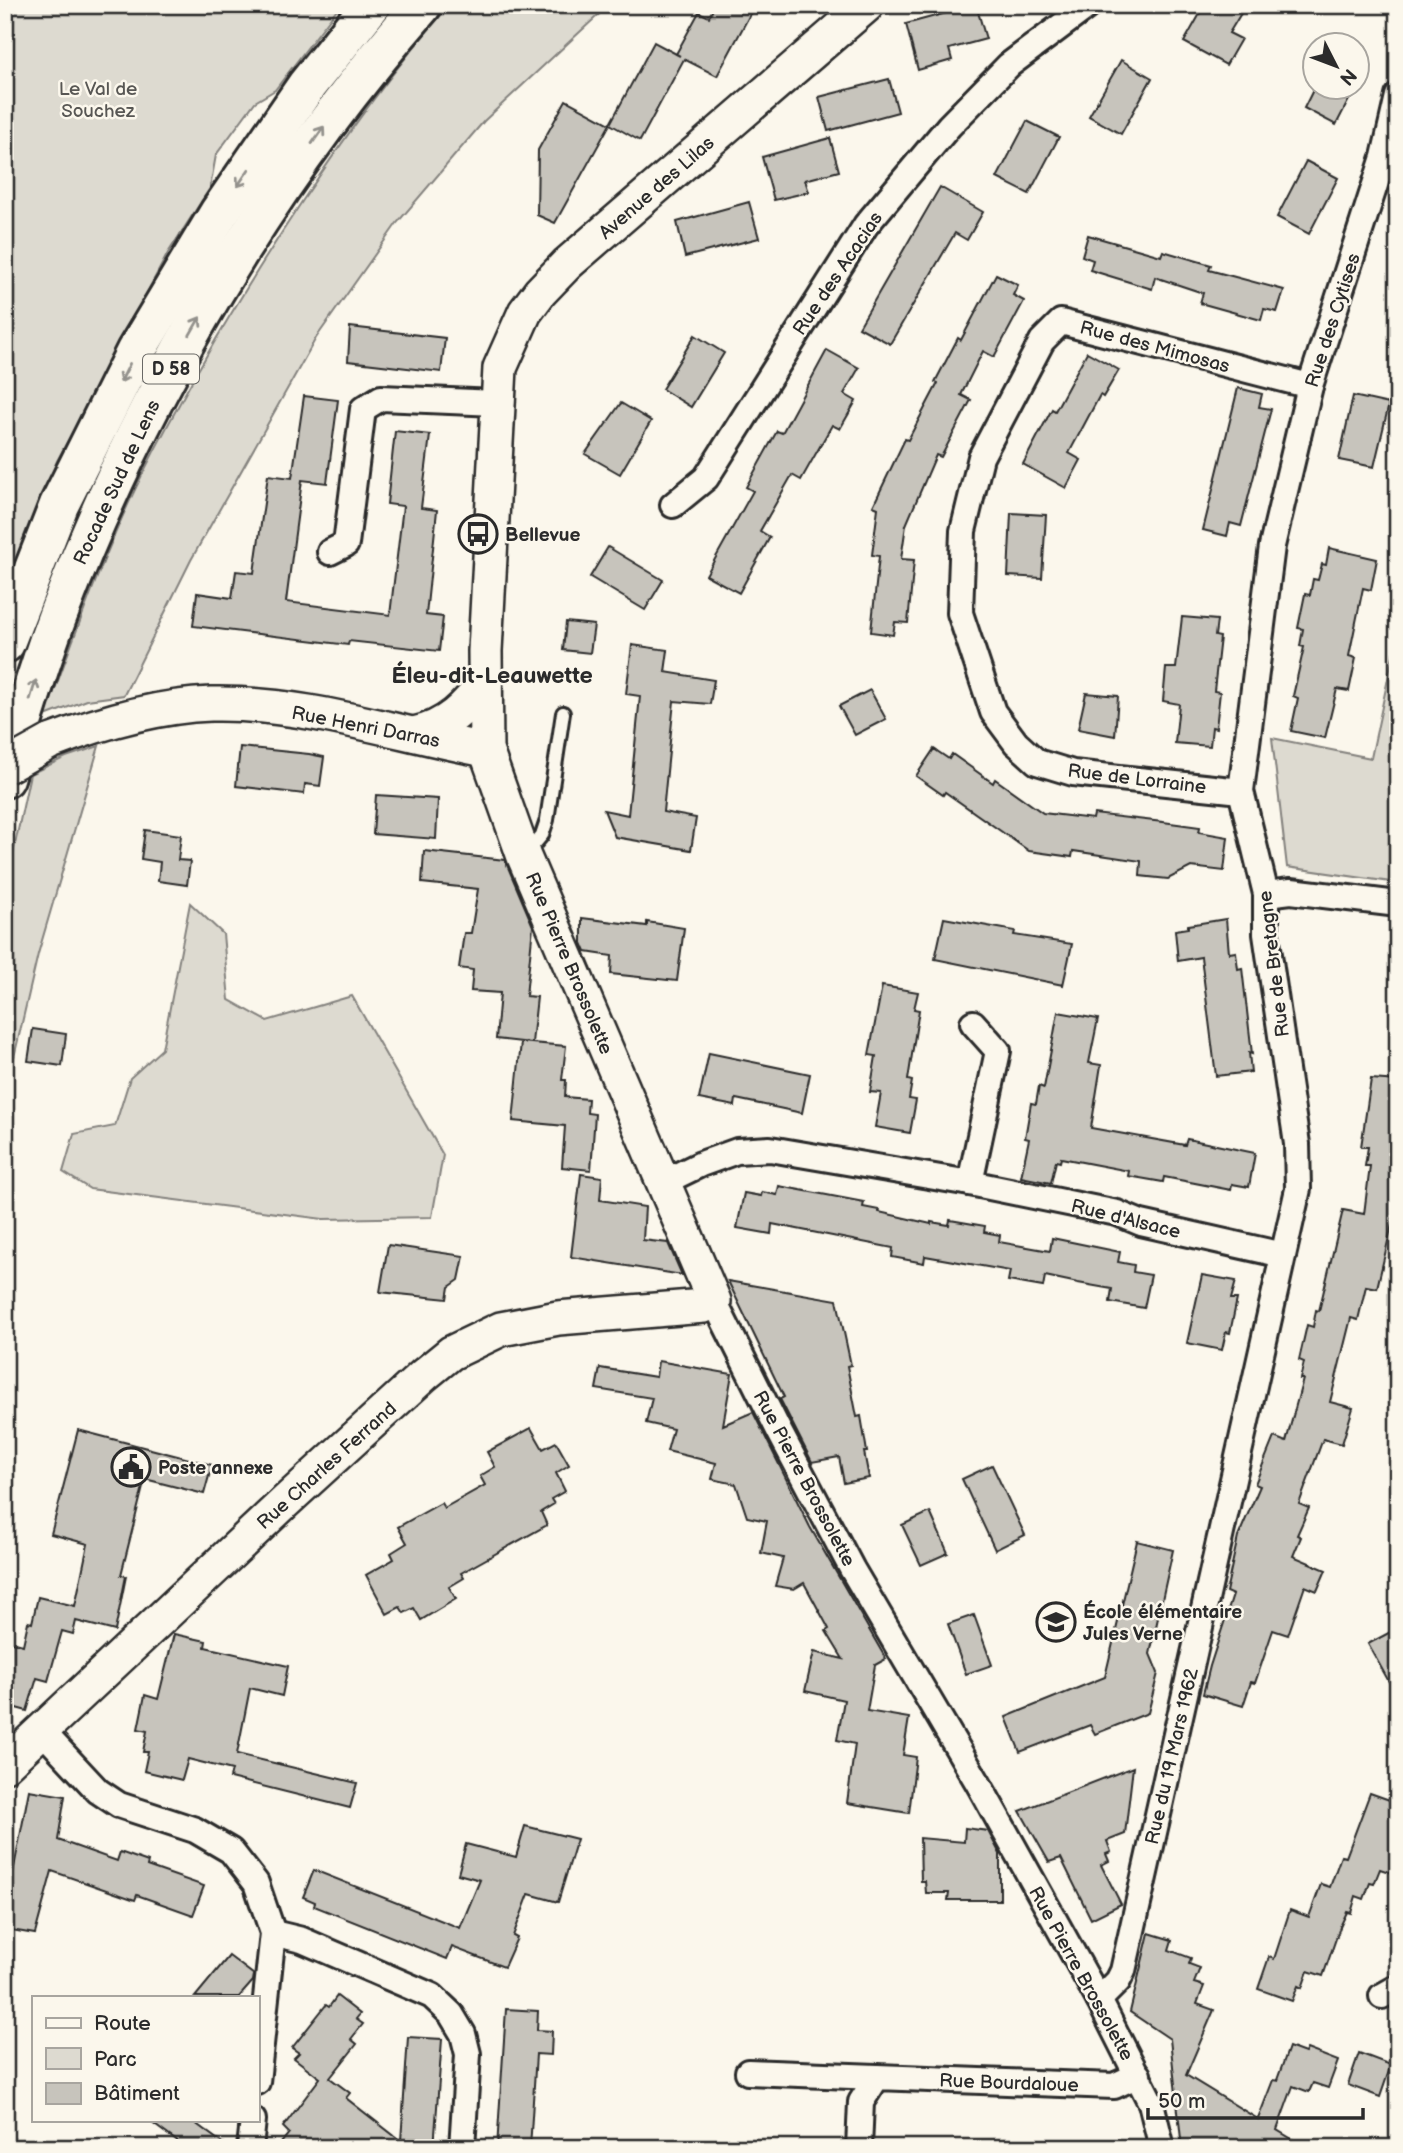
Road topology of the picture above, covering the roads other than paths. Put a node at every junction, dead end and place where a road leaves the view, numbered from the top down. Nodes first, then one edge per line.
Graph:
1 (371, 5) edge
2 (422, 5) edge
3 (867, 5) edge
4 (1089, 5) edge
5 (1398, 96) edge
6 (1310, 386) junction
7 (496, 403) junction
8 (673, 505) dead end
9 (1272, 546) joint
10 (330, 552) dead end
11 (960, 613) joint
12 (5, 643) edge
13 (486, 680) junction
14 (563, 713) dead end
15 (414, 734) junction
16 (486, 750) junction
17 (5, 767) edge
18 (5, 778) edge
19 (1241, 790) junction
20 (524, 856) junction
21 (1266, 894) junction
22 (1398, 904) edge
23 (973, 1023) dead end
24 (662, 1183) junction
25 (970, 1183) junction
26 (1283, 1255) junction
27 (714, 1301) junction
28 (1254, 1381) joint
29 (41, 1730) junction
30 (5, 1765) edge
31 (273, 1933) junction
32 (1099, 2000) junction
33 (259, 2063) edge
34 (748, 2072) dead end
35 (1138, 2075) junction
36 (877, 2077) junction
37 (253, 2122) edge
38 (250, 2148) edge
39 (463, 2148) edge
40 (859, 2148) edge
41 (1162, 2148) edge

1 -> 12 highway, Rocade Sud de Lens / D 58
18 -> 2 highway, Rocade Sud de Lens / D 58
3 - 7 street, Avenue des Lilas
4 - 8 street, Rue des Acacias
5 - 6 street, Rue des Cytises
6 - 9 street, Rue des Cytises
6 - 11 street, Rue des Mimosas
7 - 10 street
7 - 13 street, Avenue des Lilas
9 - 19 street, Rue de Bretagne
11 - 19 street, Rue de Lorraine
13 - 15 street
13 - 16 street, Rue Pierre Brossolette
14 - 20 lane, Rue Pierre Brossolette
15 - 16 street, Rue Henri Darras
15 - 17 street, Rue Henri Darras, bridge
16 - 20 street, Rue Pierre Brossolette
19 - 21 street, Rue de Bretagne
20 - 24 street, Rue Pierre Brossolette
21 - 22 street
21 - 26 street, Rue de Bretagne
23 - 25 street
24 - 25 street, Rue d'Alsace
24 - 27 street, Rue Pierre Brossolette
25 - 26 street, Rue d'Alsace
26 - 28 street, Rue de Bretagne
27 - 29 street, Rue Charles Ferrand
27 - 32 street, Rue Pierre Brossolette
28 - 32 street, Rue du 19 Mars 1962
29 - 30 street, Rue Charles Ferrand
29 - 31 street
31 - 33 street
31 - 39 street
32 - 35 street, Rue Pierre Brossolette
34 - 36 street, Rue Bourdaloue
35 - 36 street, Rue Bourdaloue
35 - 41 street, Rue Pierre Brossolette
36 - 40 street
37 - 38 street

